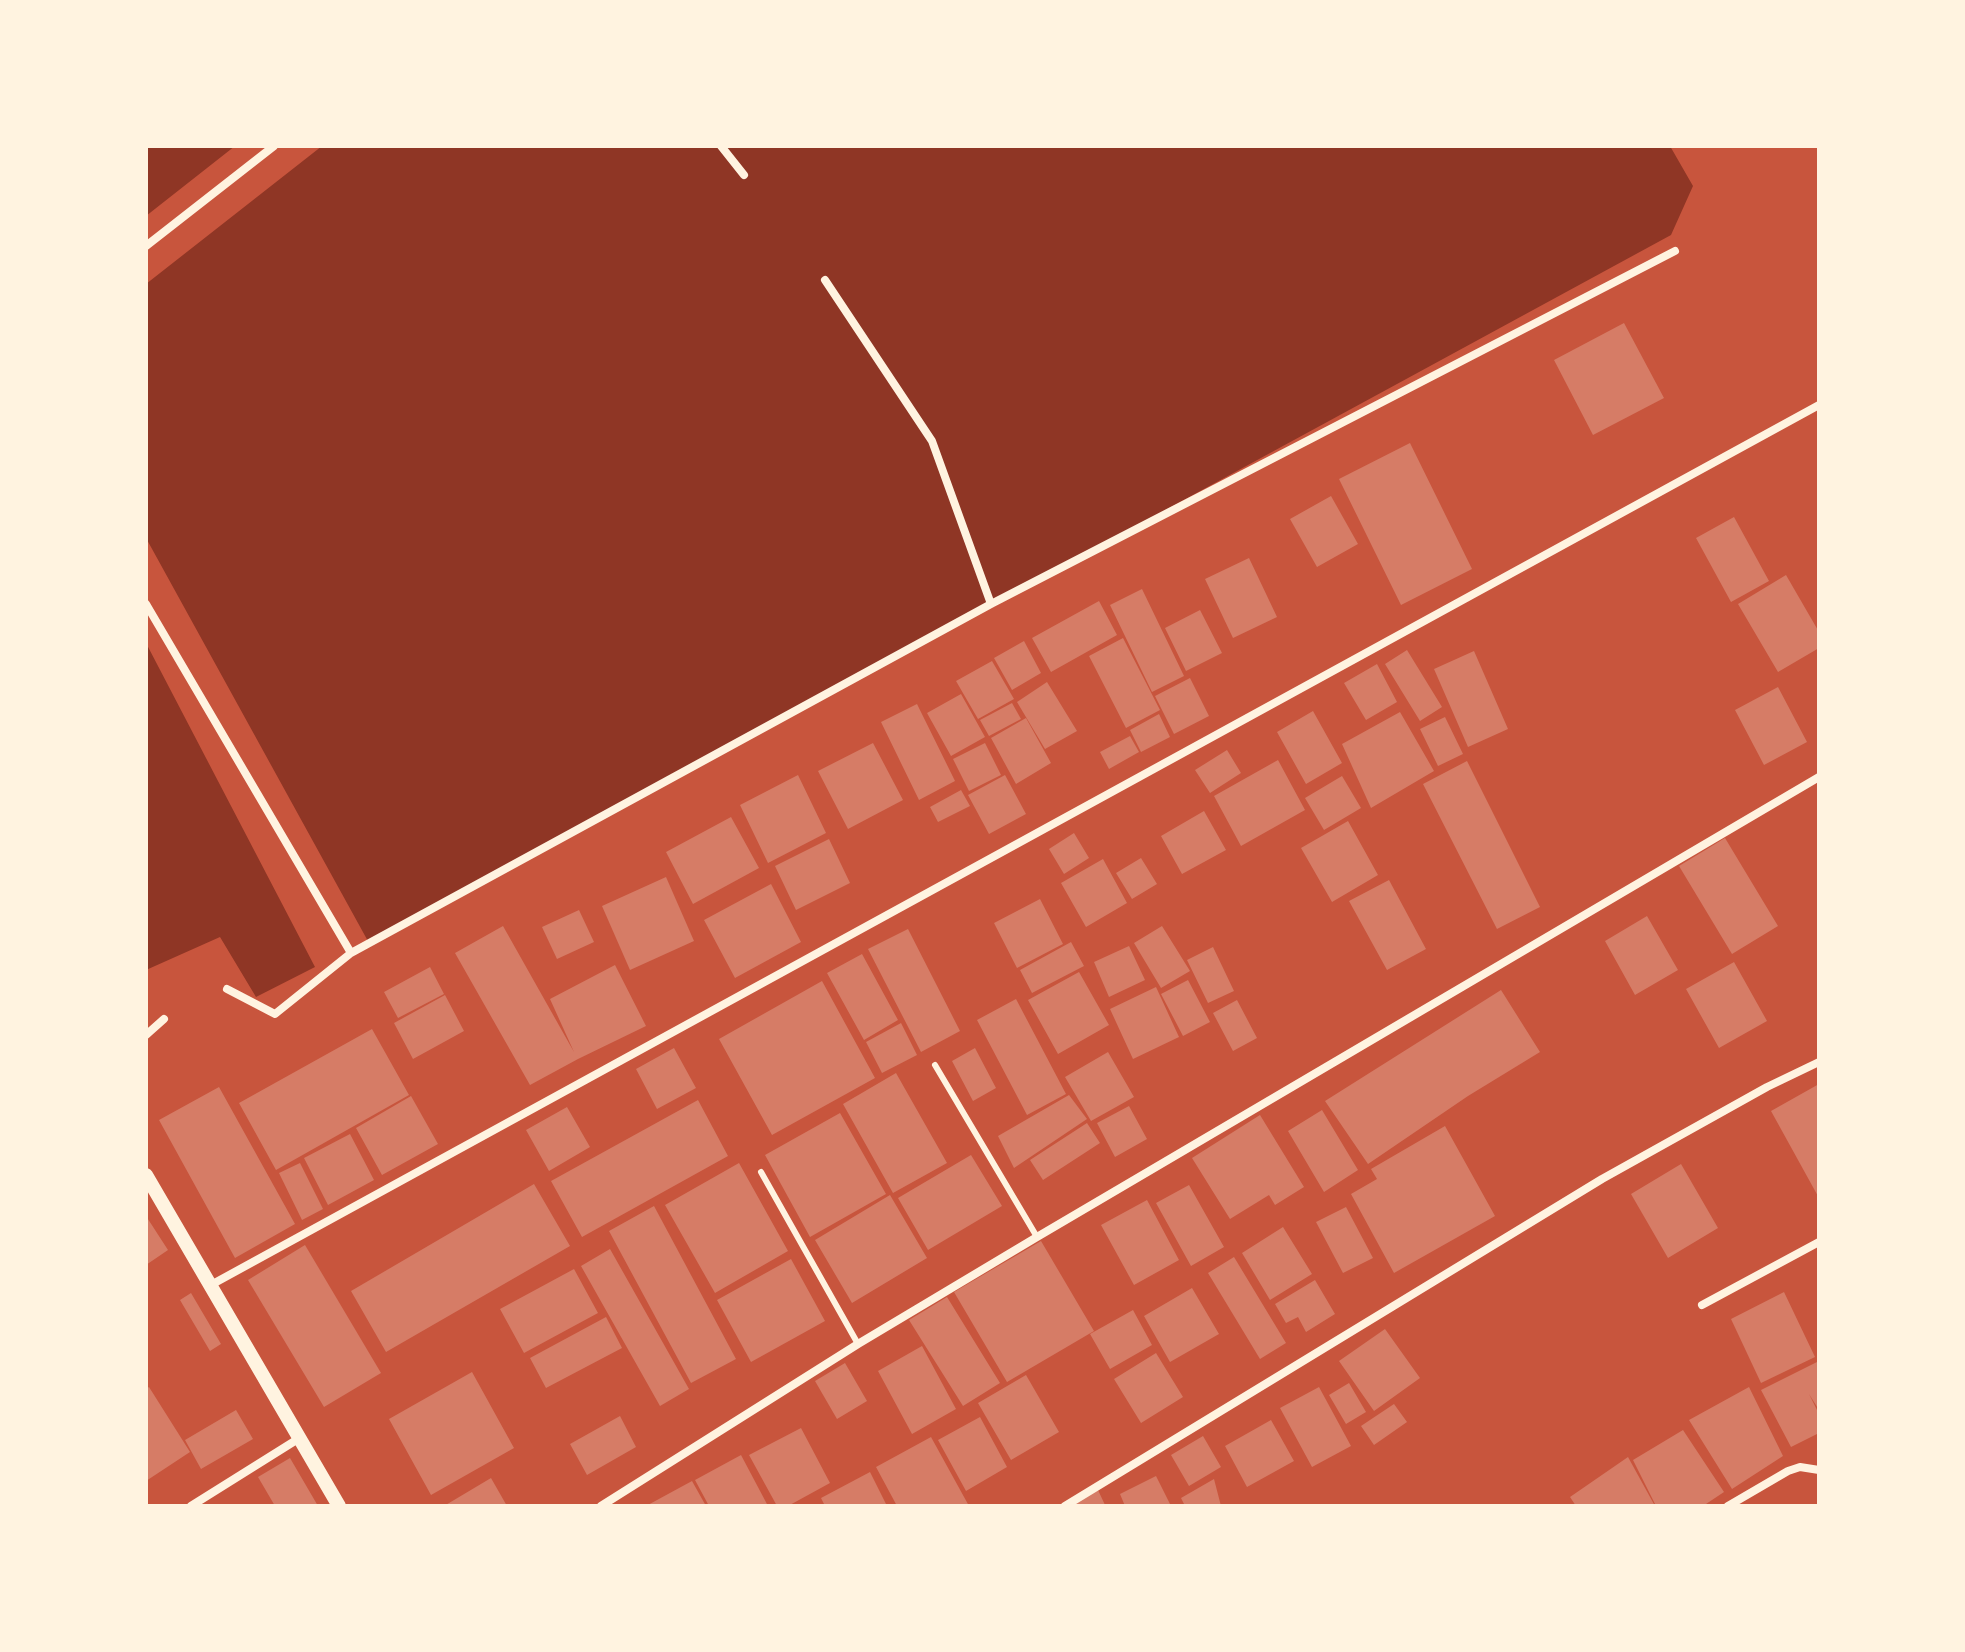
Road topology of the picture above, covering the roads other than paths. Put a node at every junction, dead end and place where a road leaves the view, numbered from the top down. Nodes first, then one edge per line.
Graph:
1 (274, 146) edge
2 (721, 146) edge
3 (744, 175) dead end
4 (146, 246) edge
5 (1675, 251) dead end
6 (825, 280) dead end
7 (1819, 405) edge
8 (146, 604) edge
9 (991, 604) junction
10 (1819, 777) edge
11 (351, 953) junction
12 (227, 989) dead end
13 (164, 1019) dead end
14 (146, 1035) edge
15 (1819, 1062) edge
16 (935, 1065) dead end
17 (761, 1172) dead end
18 (146, 1175) edge
19 (1037, 1237) junction
20 (1819, 1242) edge
21 (208, 1286) junction
22 (1702, 1305) dead end
23 (858, 1344) junction
24 (298, 1439) junction
25 (1819, 1470) edge
26 (191, 1506) edge
27 (339, 1506) edge
28 (601, 1506) edge
29 (1065, 1506) edge
30 (1728, 1506) edge

1 - 4 street
2 - 3 street
5 - 9 street
6 - 9 street
7 - 21 street
8 - 11 street
9 - 11 street
10 - 19 street
11 - 12 street
13 - 14 street
15 - 29 street
16 - 19 lane
17 - 23 lane
18 - 21 street
19 - 23 street
20 - 22 street
21 - 24 street
23 - 28 street
24 - 26 street
24 - 27 street
25 - 30 street

